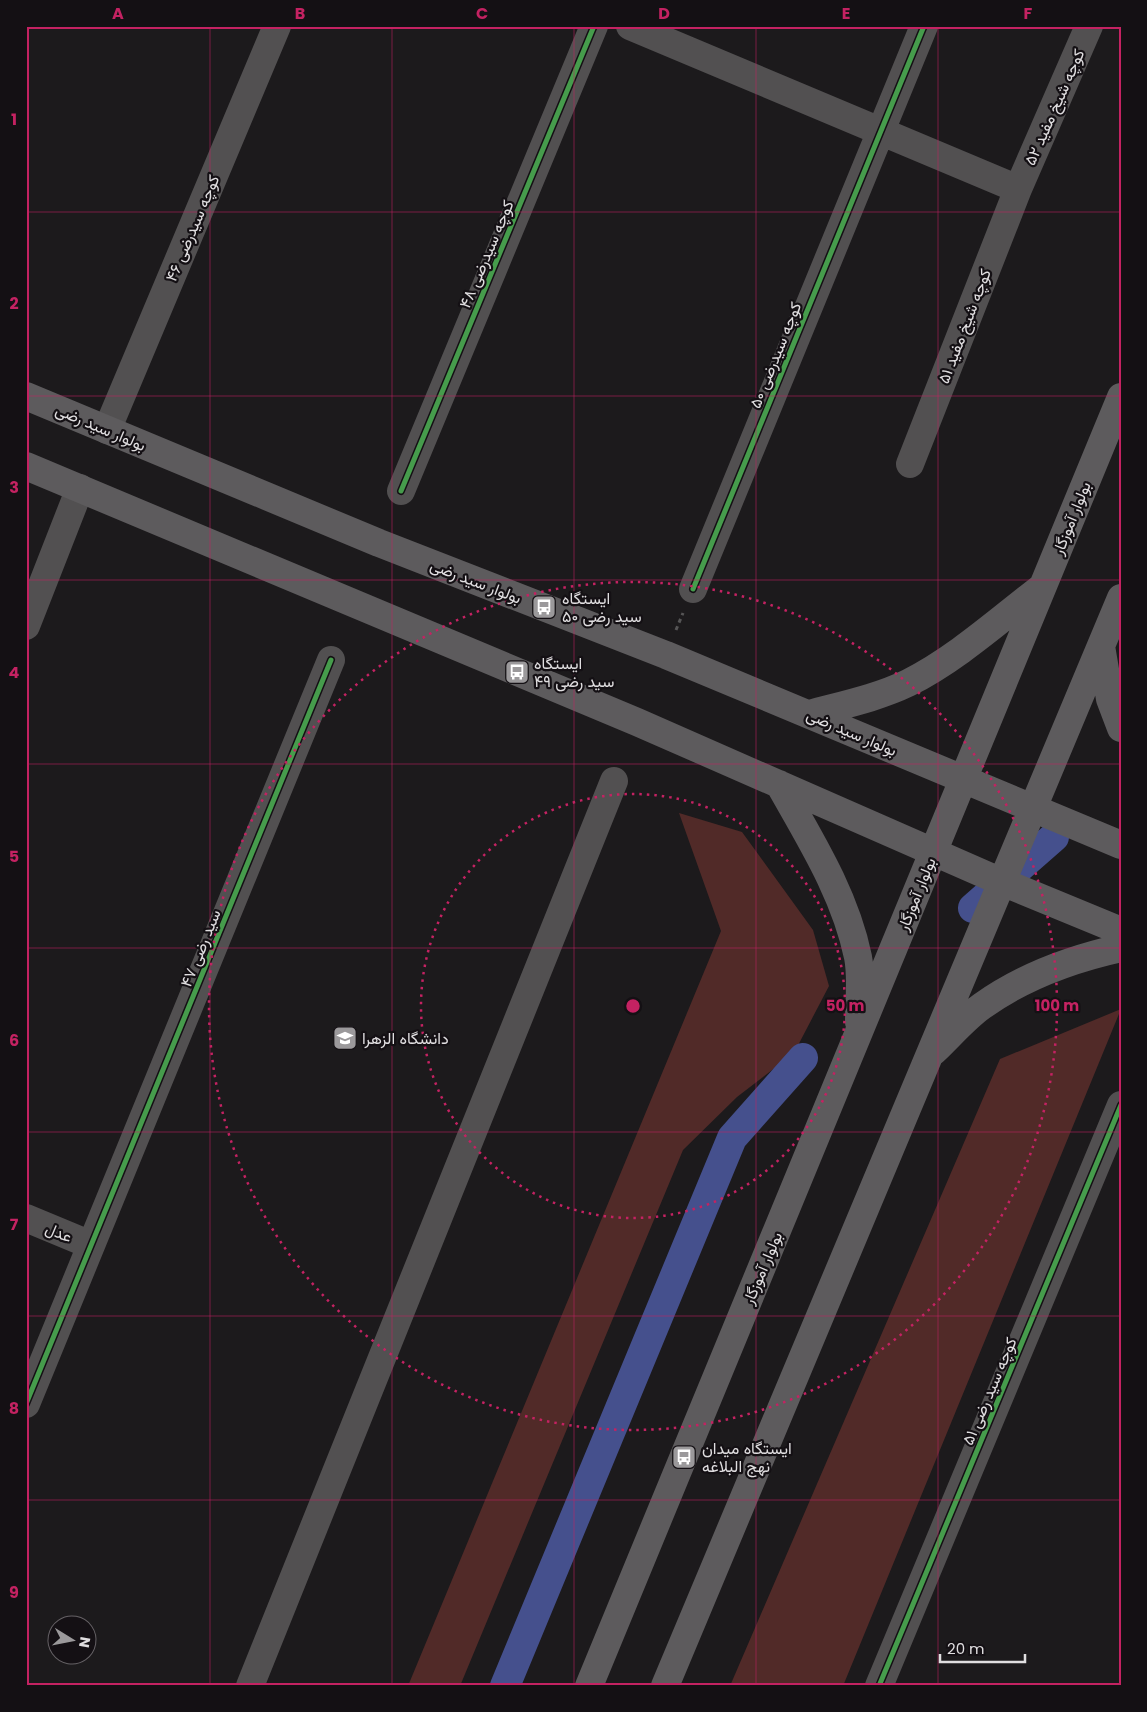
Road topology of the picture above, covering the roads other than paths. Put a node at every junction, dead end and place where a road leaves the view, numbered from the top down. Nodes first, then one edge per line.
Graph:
1 (277, 26) edge
2 (594, 26) edge
3 (630, 26) edge
4 (924, 26) edge
5 (1089, 26) edge
6 (880, 130) junction
7 (1018, 189) junction
8 (26, 396) edge
9 (1121, 398) edge
10 (107, 430) junction
11 (910, 464) dead end
12 (26, 466) edge
13 (80, 488) junction
14 (401, 491) dead end
15 (1043, 586) junction
16 (693, 589) road end
17 (1121, 598) edge
18 (26, 626) edge
19 (1101, 646) junction
20 (331, 660) dead end
21 (809, 714) junction
22 (1121, 728) edge
23 (964, 778) junction
24 (614, 780) dead end
25 (779, 784) junction
26 (1034, 808) junction
27 (1121, 845) edge
28 (933, 850) junction
29 (1002, 882) junction
30 (1121, 931) edge
31 (1121, 948) edge
32 (860, 1033) junction
33 (926, 1059) junction
34 (1121, 1105) edge
35 (26, 1218) edge
36 (91, 1245) junction
37 (26, 1404) edge
38 (250, 1686) edge
39 (589, 1686) edge
40 (665, 1686) edge
41 (880, 1686) edge

1 - 10 street, کوچه سیدرضی ۴۶
2 - 14 street, کوچه سیدرضی ۴۸
3 - 6 street
4 - 6 street, کوچه سیدرضی ۵۰
5 - 7 street, کوچه شیخ مفید ۵۲
6 - 7 street
6 - 16 street, کوچه سیدرضی ۵۰
7 - 11 street, کوچه شیخ مفید ۵۱
8 - 10 main road, بولوار سید رضی
9 - 15 main road, بولوار آموزگار
10 - 21 main road, بولوار سید رضی
12 - 13 main road
13 - 18 street
13 - 25 main road
15 - 21 main road
15 - 23 main road, بولوار آموزگار
17 - 19 main road
19 - 22 main road
19 - 26 main road
20 - 36 street, سید رضی ۴۷
21 - 23 main road, بولوار سید رضی
23 - 26 main road, بولوار سید رضی
23 - 28 main road, بولوار آموزگار
24 - 38 street
25 - 28 main road
25 - 32 main road
26 - 27 main road, بولوار سید رضی
26 - 29 main road
28 - 29 main road
28 - 32 main road, بولوار آموزگار
29 - 30 main road
29 - 33 main road
31 - 33 main road
32 - 39 main road, بولوار آموزگار
33 - 40 main road
34 - 41 street, کوچه سید رضی ۵۱
35 - 36 street, عدل
36 - 37 street, سید رضی ۴۷

